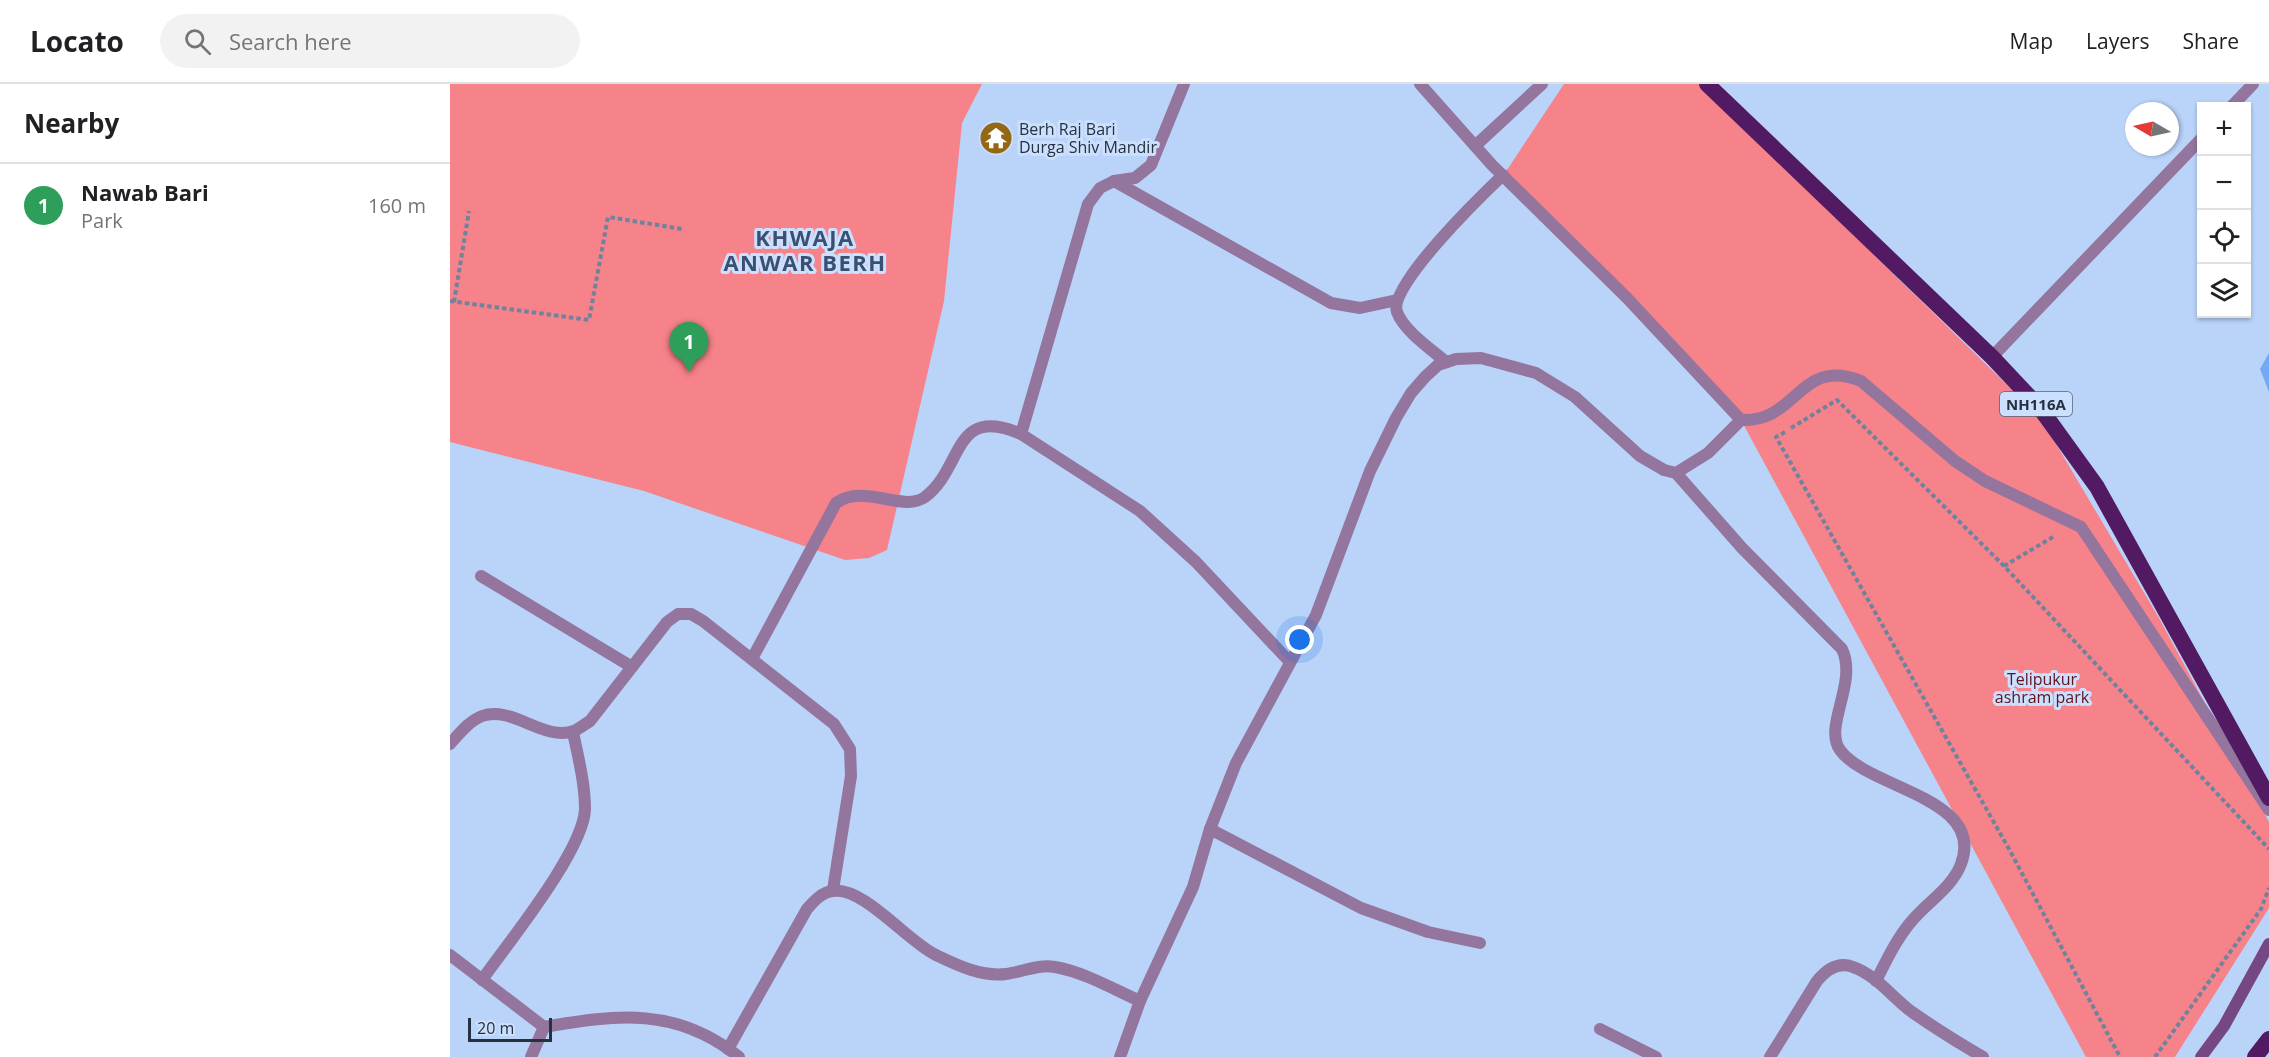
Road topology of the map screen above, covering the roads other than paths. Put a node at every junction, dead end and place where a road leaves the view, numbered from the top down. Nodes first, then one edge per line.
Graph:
1 (1184, 84) edge
2 (1420, 84) edge
3 (1542, 84) edge
4 (1707, 84) edge
5 (2253, 84) edge
6 (2236, 102) edge
7 (2197, 143) edge
8 (1475, 146) junction
9 (1503, 176) junction
10 (1114, 181) junction
11 (1397, 300) junction
12 (1992, 357) junction
13 (1446, 362) junction
14 (1742, 420) junction
15 (1021, 434) junction
16 (1677, 473) junction
17 (481, 576) dead end
18 (753, 657) junction
19 (1289, 661) junction
20 (632, 667) junction
21 (573, 732) junction
22 (450, 744) edge
23 (2269, 798) edge
24 (2269, 810) edge
25 (1210, 829) junction
26 (833, 891) junction
27 (1480, 943) dead end
28 (2269, 944) edge
29 (450, 955) edge
30 (482, 980) junction
31 (1876, 981) junction
32 (1140, 1001) junction
33 (544, 1027) junction
34 (1600, 1029) dead end
35 (2269, 1039) edge
36 (728, 1049) junction
37 (531, 1057) edge
38 (739, 1057) edge
39 (1120, 1057) edge
40 (1656, 1057) edge
41 (1770, 1057) edge
42 (1983, 1057) edge
43 (2201, 1057) edge
44 (2255, 1057) edge

1 - 10 street
2 - 8 street
3 - 8 street
4 - 12 highway, NH116A
5 - 6 street
7 - 12 street
8 - 9 street
9 - 11 street
9 - 14 street
10 - 11 street
10 - 15 street
11 - 13 street
12 - 23 highway, NH116A
13 - 16 street
13 - 19 street
14 - 16 street
14 - 24 street
15 - 18 street
15 - 19 street
16 - 31 street
17 - 20 street
18 - 20 street
18 - 26 street
19 - 25 street
20 - 21 street
21 - 22 street
21 - 30 street
25 - 27 street
25 - 32 street
26 - 32 street
26 - 36 street
28 - 43 main road
29 - 30 street
30 - 33 street
31 - 41 street
31 - 42 street
32 - 39 street
33 - 36 street
33 - 37 street
34 - 40 street
35 - 44 highway
36 - 38 street

